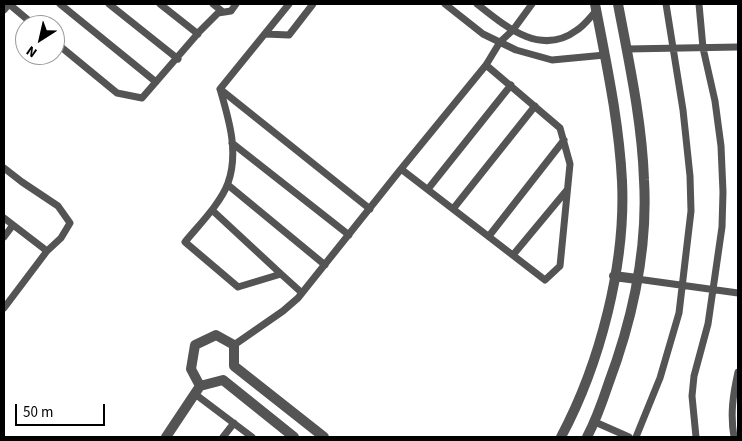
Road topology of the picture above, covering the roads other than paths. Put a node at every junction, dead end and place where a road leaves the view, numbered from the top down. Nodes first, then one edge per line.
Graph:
1 (8, 4) edge
2 (60, 4) edge
3 (109, 4) edge
4 (160, 4) edge
5 (213, 4) edge
6 (236, 4) edge
7 (289, 4) edge
8 (313, 4) edge
9 (445, 4) edge
10 (477, 4) edge
11 (530, 4) edge
12 (618, 4) edge
13 (666, 4) edge
14 (699, 4) edge
15 (596, 7) edge
16 (4, 10) edge
17 (223, 12) junction
18 (22, 15) edge
19 (513, 30) junction
20 (198, 34) junction
21 (265, 34) junction
22 (500, 42) junction
23 (738, 47) edge
24 (672, 48) junction
25 (703, 48) junction
26 (627, 49) junction
27 (65, 50) edge
28 (605, 55) junction
29 (178, 59) junction
30 (486, 65) junction
31 (156, 82) junction
32 (511, 86) junction
33 (220, 89) junction
34 (534, 106) junction
35 (564, 140) junction
36 (232, 143) junction
37 (4, 168) edge
38 (401, 169) junction
39 (228, 185) junction
40 (428, 189) junction
41 (568, 189) junction
42 (370, 209) junction
43 (453, 209) junction
44 (212, 210) junction
45 (4, 218) edge
46 (13, 225) junction
47 (349, 235) junction
48 (489, 236) junction
49 (4, 237) edge
50 (48, 251) junction
51 (514, 255) junction
52 (325, 265) junction
53 (281, 274) junction
54 (614, 276) junction
55 (637, 280) junction
56 (683, 285) junction
57 (713, 290) junction
58 (302, 293) junction
59 (738, 293) edge
60 (4, 308) edge
61 (234, 345) junction
62 (234, 366) junction
63 (738, 372) edge
64 (223, 380) junction
65 (198, 390) junction
66 (594, 422) junction
67 (234, 423) junction
68 (166, 437) edge
69 (223, 437) edge
70 (252, 437) edge
71 (294, 437) edge
72 (324, 437) edge
73 (561, 437) edge
74 (586, 437) edge
75 (629, 437) edge
76 (636, 437) edge
77 (696, 437) edge
78 (734, 437) edge

1 - 16 lane
1 - 18 lane
2 - 31 lane
3 - 29 lane
4 - 20 lane
5 - 17 lane
6 - 17 lane
7 - 21 lane
8 - 21 lane
9 - 22 lane
10 - 19 lane
11 - 19 lane
12 - 26 street
13 - 24 lane
14 - 25 lane
15 - 19 lane
15 - 28 street
17 - 20 lane
19 - 22 lane
20 - 29 lane
21 - 33 lane
22 - 28 lane
22 - 30 lane
23 - 25 lane
24 - 25 lane
24 - 26 lane
24 - 56 lane
25 - 57 lane
26 - 55 street
27 - 31 lane
28 - 54 street
29 - 31 lane
30 - 32 lane
30 - 38 lane
32 - 34 lane
32 - 40 lane
33 - 36 lane
33 - 42 lane
34 - 35 lane
34 - 43 lane
35 - 41 lane
35 - 48 lane
36 - 39 lane
36 - 47 lane
37 - 50 lane
38 - 40 lane
38 - 42 lane
39 - 44 lane
39 - 52 lane
40 - 43 lane
41 - 51 lane
41 - 51 lane
42 - 47 lane
43 - 48 lane
44 - 53 lane
44 - 53 lane
45 - 46 lane
46 - 49 lane
46 - 50 lane
47 - 52 lane
48 - 51 lane
50 - 60 lane
52 - 58 lane
53 - 58 lane
54 - 55 street
54 - 73 street
55 - 56 lane
55 - 66 street
56 - 57 lane
56 - 76 lane
57 - 59 lane
57 - 77 lane
58 - 61 lane
61 - 62 street
61 - 65 street
62 - 64 street
62 - 72 street
63 - 78 lane
64 - 65 street
64 - 71 street
65 - 67 lane
65 - 68 street
66 - 74 street
66 - 75 lane
67 - 69 lane
67 - 70 lane

